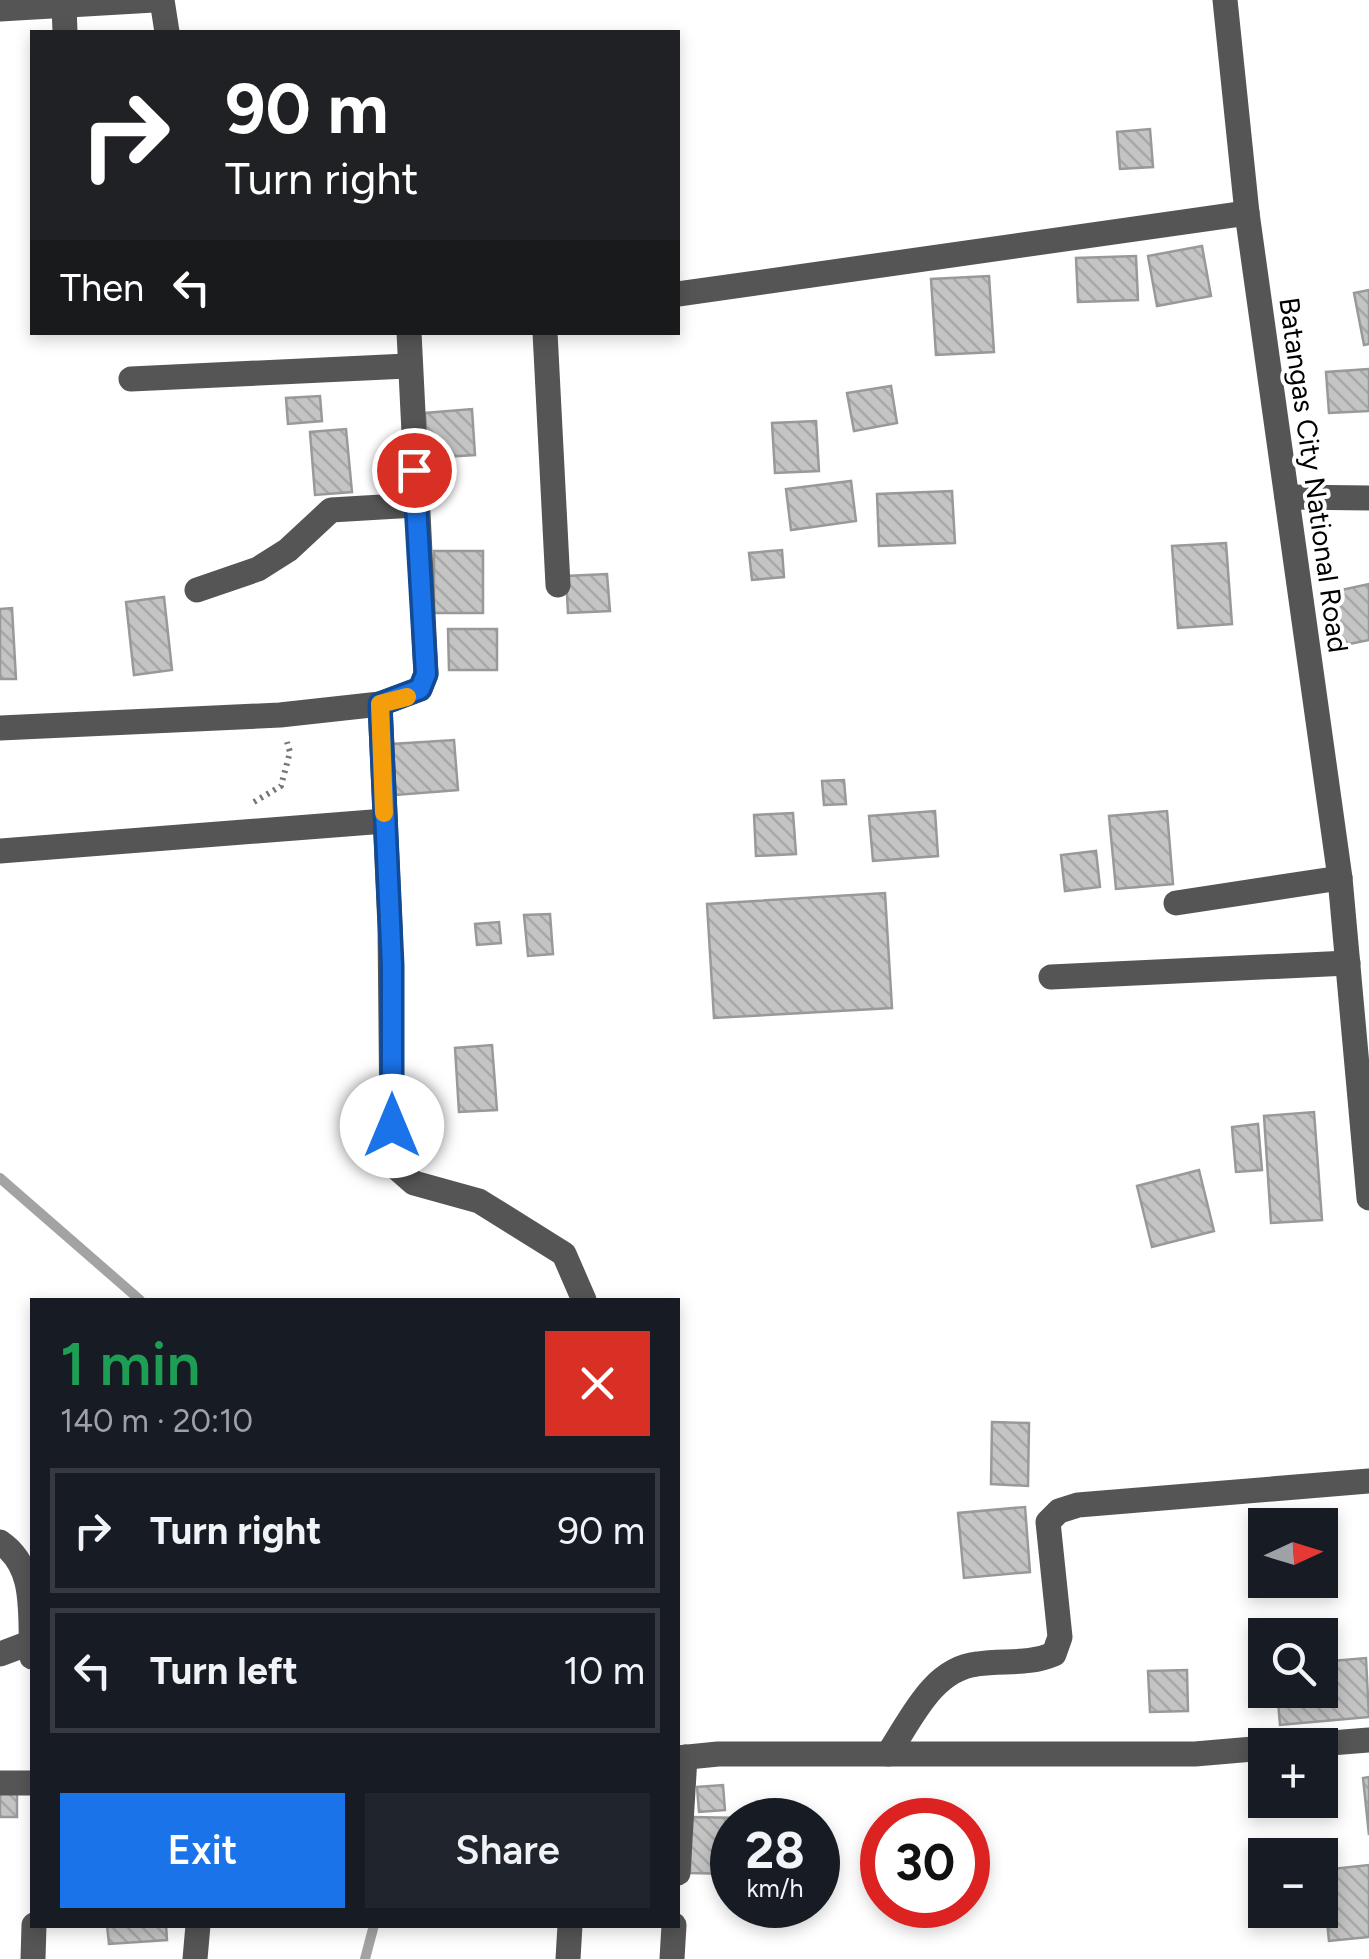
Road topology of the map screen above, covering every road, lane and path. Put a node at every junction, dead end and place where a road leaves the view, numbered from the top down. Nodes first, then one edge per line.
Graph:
1 (154, 0) edge
2 (162, 0) edge
3 (1225, 0) edge
4 (76, 3) edge
5 (0, 8) edge
6 (66, 30) edge
7 (166, 30) edge
8 (1247, 214) junction
9 (680, 294) edge
10 (409, 335) edge
11 (545, 335) edge
12 (408, 366) junction
13 (131, 379) dead end
14 (1288, 497) junction
15 (1369, 498) edge
16 (416, 505) junction
17 (558, 585) dead end
18 (198, 590) dead end
19 (380, 704) junction
20 (280, 714) junction
21 (0, 728) edge
22 (249, 805) dead end
23 (384, 821) junction
24 (0, 852) edge
25 (1340, 878) junction
26 (1176, 903) dead end
27 (1348, 964) junction
28 (1050, 978) dead end
29 (1369, 1198) edge
30 (583, 1298) edge
31 (1369, 1481) edge
32 (0, 1542) edge
33 (30, 1584) edge
34 (30, 1643) edge
35 (0, 1654) edge
36 (1369, 1740) edge
37 (1338, 1742) edge
38 (1248, 1749) edge
39 (888, 1754) junction
40 (681, 1757) edge
41 (0, 1783) edge
42 (30, 1784) edge
43 (680, 1796) edge
44 (34, 1928) edge
45 (198, 1928) edge
46 (570, 1928) edge
47 (674, 1928) edge
48 (32, 1959) edge
49 (195, 1959) edge
50 (568, 1959) edge
51 (672, 1959) edge

1 - 4 street
2 - 7 street
3 - 8 street, Batangas City National Road
4 - 5 street
4 - 6 street
8 - 9 street
8 - 14 street, Batangas City National Road
10 - 12 street
11 - 17 street
12 - 13 street
12 - 16 street
14 - 15 street
14 - 25 street, Batangas City National Road
16 - 18 street
16 - 19 street
19 - 20 street
19 - 23 street
20 - 21 street
20 - 22 path
23 - 24 street
23 - 30 street
25 - 26 street
25 - 27 street, Batangas City National Road
27 - 28 street
27 - 29 street, Batangas City National Road
31 - 39 street
32 - 33 street
34 - 35 street
36 - 37 street
38 - 39 street
39 - 40 street
40 - 43 street
41 - 42 street
44 - 48 street
45 - 49 street
46 - 50 street
47 - 51 street

